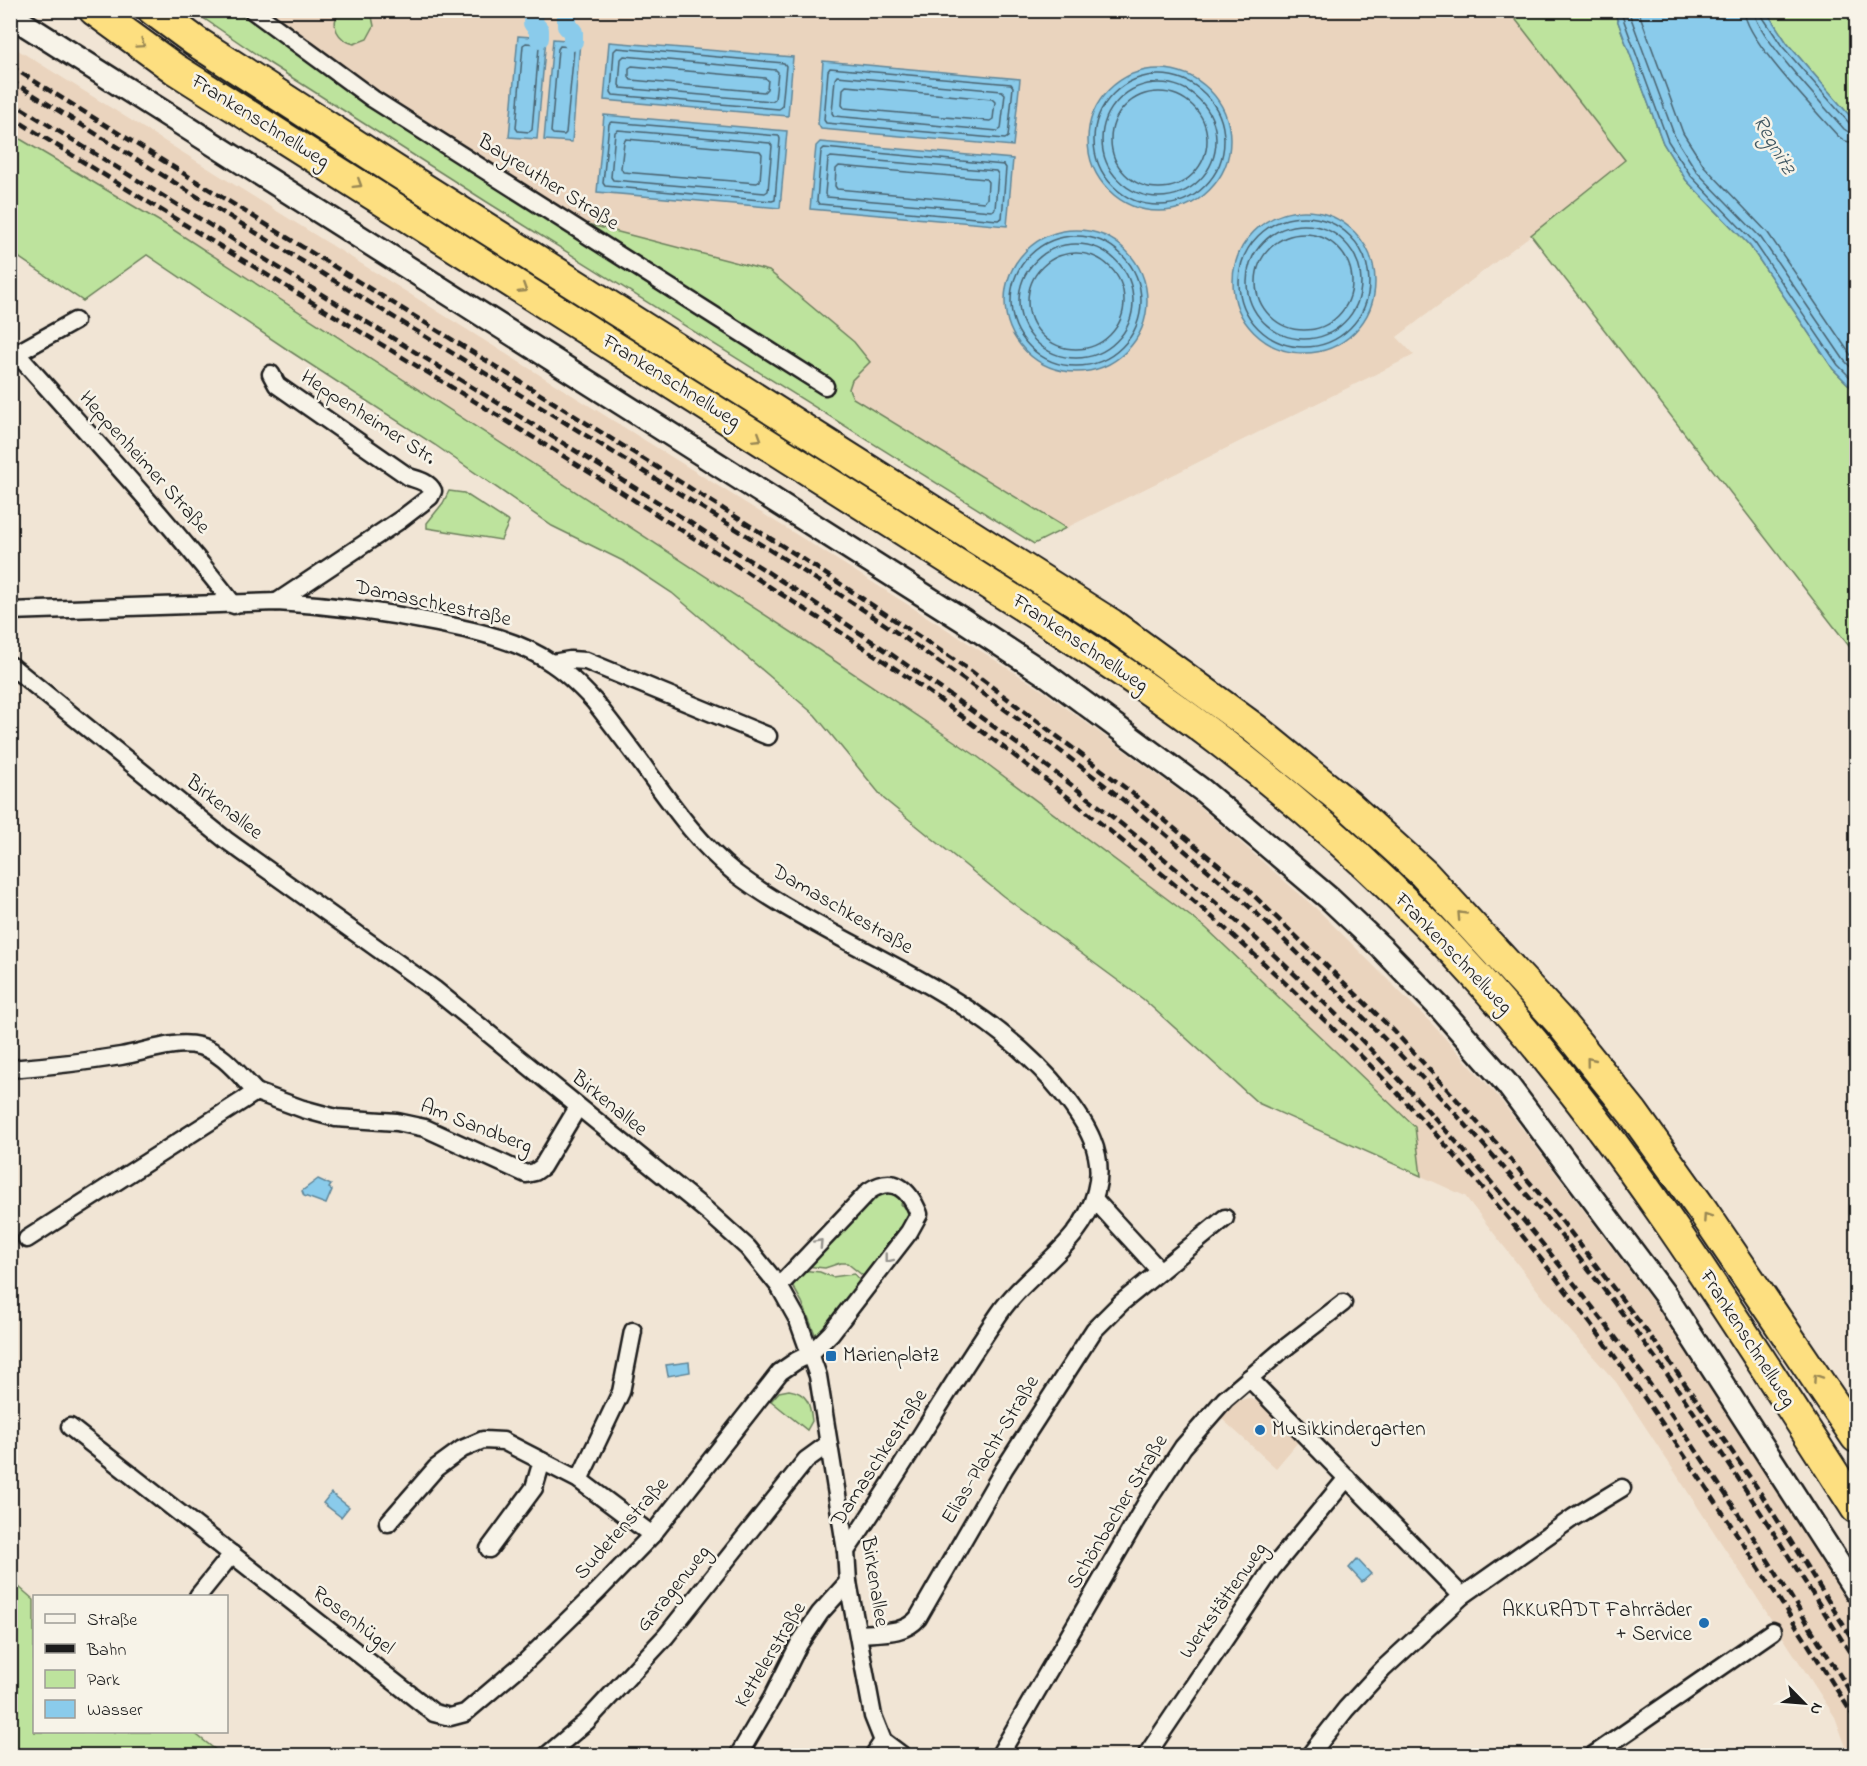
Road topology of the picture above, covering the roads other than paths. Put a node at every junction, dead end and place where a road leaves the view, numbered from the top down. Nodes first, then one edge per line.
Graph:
1 (93, 10) edge
2 (153, 10) edge
3 (252, 10) edge
4 (10, 15) edge
5 (75, 321) dead end
6 (14, 356) edge
7 (271, 374) dead end
8 (825, 386) dead end
9 (277, 602) junction
10 (234, 605) junction
11 (10, 611) edge
12 (552, 663) junction
13 (10, 665) edge
14 (768, 736) dead end
15 (10, 1069) edge
16 (256, 1092) junction
17 (578, 1107) junction
18 (1094, 1199) junction
19 (1225, 1218) dead end
20 (27, 1239) dead end
21 (1160, 1271) junction
22 (779, 1286) junction
23 (1343, 1303) dead end
24 (633, 1331) dead end
25 (810, 1354) junction
26 (1249, 1378) junction
27 (70, 1427) dead end
28 (1857, 1437) edge
29 (828, 1444) junction
30 (542, 1461) junction
31 (1347, 1478) junction
32 (579, 1480) junction
33 (1622, 1488) dead end
34 (1857, 1508) edge
35 (388, 1523) dead end
36 (652, 1535) junction
37 (489, 1549) dead end
38 (846, 1551) junction
39 (232, 1554) junction
40 (848, 1582) junction
41 (1857, 1591) edge
42 (199, 1595) edge
43 (1462, 1596) junction
44 (1773, 1631) dead end
45 (859, 1634) junction
46 (450, 1717) joint
47 (883, 1741) junction
48 (546, 1755) edge
49 (738, 1755) edge
50 (873, 1755) edge
51 (903, 1755) edge
52 (999, 1755) edge
53 (1146, 1755) edge
54 (1309, 1755) edge
55 (1592, 1755) edge

1 -> 34 highway, Frankenschnellweg
28 -> 2 highway, Frankenschnellweg
3 - 8 street, Bayreuther Straße
4 - 41 main road
5 - 6 street, Heppenheimer Straße
6 - 10 street, Heppenheimer Straße
7 - 9 street, Heppenheimer Str.
9 - 10 street, Damaschkestraße
9 - 12 street, Damaschkestraße
10 - 11 street, Damaschkestraße
12 - 14 street
12 - 18 street, Damaschkestraße
13 - 17 street, Birkenallee
15 - 16 street, Am Sandberg
16 - 17 street, Am Sandberg
16 - 20 street
17 - 22 street, Birkenallee
18 - 21 street
18 - 38 street, Damaschkestraße
19 - 21 street, Elias-Placht-Straße
21 - 45 street, Elias-Placht-Straße
22 - 25 street, Birkenallee
22 -> 25 street
23 - 26 street, Schönbacher Straße
24 - 32 street
25 - 29 street, Birkenallee
25 - 36 street, Sudetenstraße
26 - 31 street
26 - 52 street, Schönbacher Straße
27 - 39 street, Rosenhügel
29 - 38 street, Birkenallee
29 - 48 street, Garagenweg
30 - 32 street
30 - 35 street
30 - 37 street
31 - 43 street
31 - 53 street, Werkstättenweg
32 - 36 street
33 - 43 street
36 - 46 street, Sudetenstraße
38 - 40 street, Birkenallee
39 - 42 street
39 - 46 street, Rosenhügel
40 - 45 street, Birkenallee
40 - 49 street, Kettelerstraße
43 - 54 street
44 - 55 street
45 - 47 street, Birkenallee
47 - 50 street
47 - 51 street

